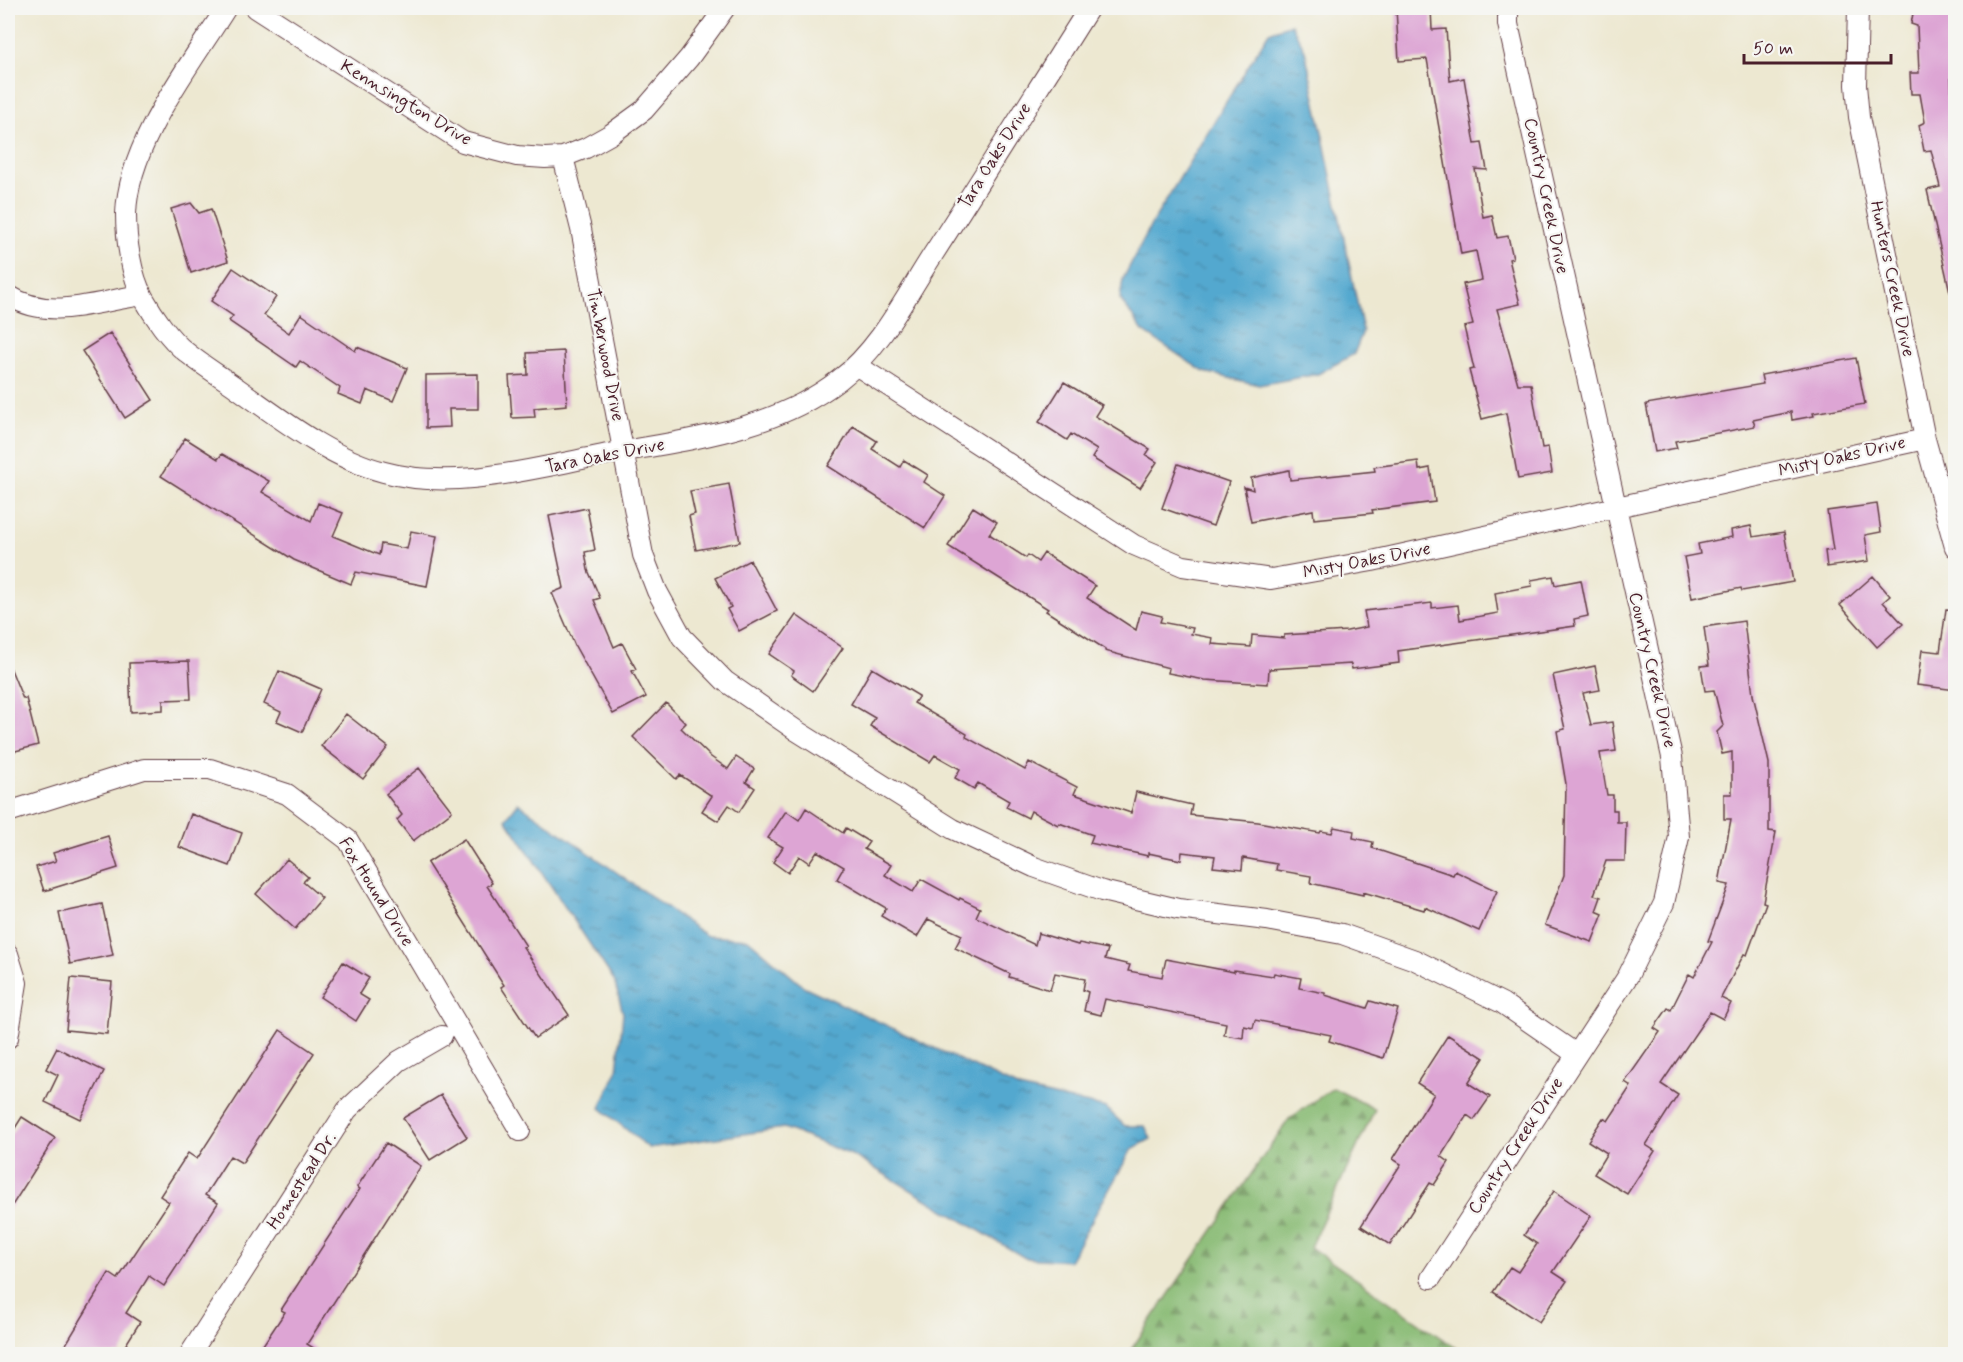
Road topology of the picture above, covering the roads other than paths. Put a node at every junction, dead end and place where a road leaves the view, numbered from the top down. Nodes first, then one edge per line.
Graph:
1 (226, 8) edge
2 (255, 8) edge
3 (725, 8) edge
4 (1089, 8) edge
5 (1508, 8) edge
6 (1858, 8) edge
7 (563, 157) junction
8 (8, 295) edge
9 (142, 295) junction
10 (856, 364) junction
11 (1925, 439) junction
12 (624, 452) junction
13 (1616, 508) junction
14 (1955, 547) edge
15 (8, 812) edge
16 (8, 954) edge
17 (442, 1036) dead end
18 (8, 1038) edge
19 (1576, 1054) junction
20 (520, 1131) dead end
21 (1431, 1278) dead end
22 (190, 1354) edge

1 - 9 street, Tara Oaks Drive
2 - 7 street, Kennsington Drive
3 - 7 street, Kennsington Drive
4 - 10 street, Tara Oaks Drive
5 - 13 street, Country Creek Drive
6 - 11 street, Hunters Creek Drive
7 - 12 street, Timberwood Drive
8 - 9 street
9 - 12 street, Tara Oaks Drive
10 - 12 street, Tara Oaks Drive
10 - 13 street, Misty Oaks Drive
11 - 13 street, Misty Oaks Drive
11 - 14 street, Hunters Creek Drive
12 - 19 street, Timberwood Drive
13 - 19 street, Country Creek Drive
15 - 20 street, Fox Hound Drive
16 - 18 street
17 - 22 street, Homestead Dr.
19 - 21 street, Country Creek Drive

